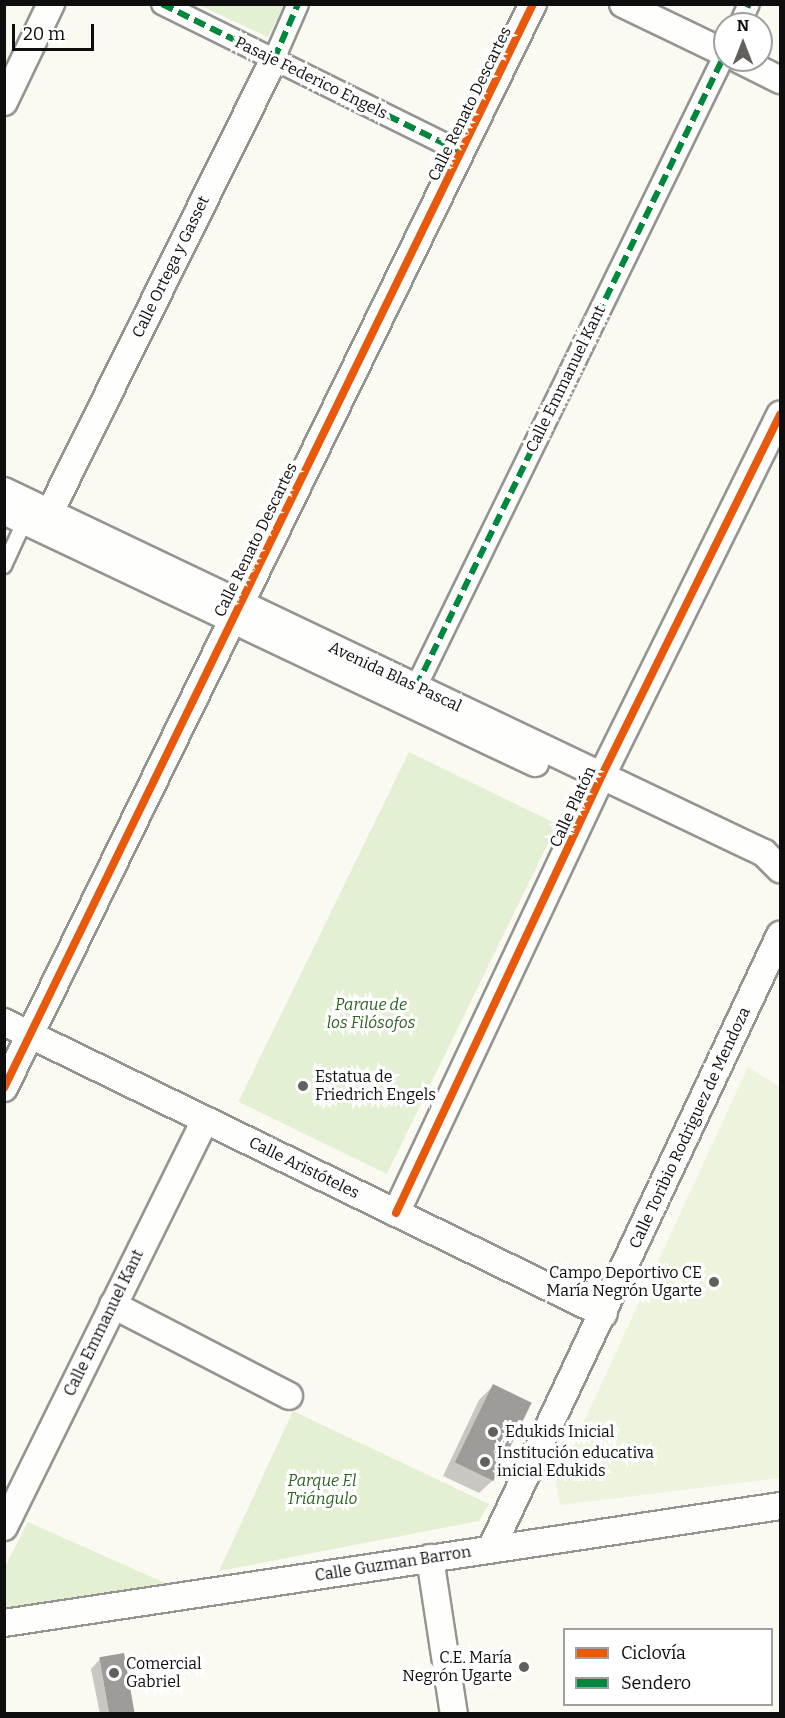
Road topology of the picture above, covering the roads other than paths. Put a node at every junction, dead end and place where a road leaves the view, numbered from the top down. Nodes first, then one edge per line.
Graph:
1 (51, 4) edge
2 (162, 4) edge
3 (298, 4) edge
4 (533, 4) edge
5 (622, 4) edge
6 (713, 47) edge
7 (274, 59) junction
8 (716, 72) edge
9 (764, 72) edge
10 (780, 80) edge
11 (4, 102) edge
12 (461, 152) junction
13 (780, 415) edge
14 (4, 490) edge
15 (31, 515) edge
16 (4, 566) edge
17 (237, 612) junction
18 (412, 695) junction
19 (598, 784) junction
20 (780, 869) edge
21 (780, 880) edge
22 (780, 935) edge
23 (4, 1022) edge
24 (31, 1035) junction
25 (4, 1088) edge
26 (205, 1120) junction
27 (396, 1213) junction
28 (113, 1305) junction
29 (604, 1314) junction
30 (289, 1396) dead end
31 (780, 1506) edge
32 (4, 1527) edge
33 (491, 1549) junction
34 (430, 1558) junction
35 (4, 1623) edge
36 (454, 1713) edge

1 - 11 street
2 - 7 street, Pasaje Federico Engels
3 - 7 street, Calle Ortega y Gasset
4 - 12 street, Calle Renato Descartes
5 - 6 street
7 - 12 street, Pasaje Federico Engels
7 - 15 street, Calle Ortega y Gasset
8 - 18 street, Calle Emmanuel Kant
9 - 10 street
12 - 17 street, Calle Renato Descartes
13 - 19 street, Calle Platón
14 - 15 street, Avenida Blas Pascal
15 - 16 lane, Calle Ortega y Gasset
15 - 17 street, Avenida Blas Pascal
17 - 18 street, Avenida Blas Pascal
17 - 24 street, Calle Renato Descartes
18 - 19 street, Avenida Blas Pascal
19 - 20 street, Avenida Blas Pascal
19 - 21 street, Avenida Blas Pascal
19 - 27 street, Calle Platón
22 - 29 street, Calle Toribio Rodriguez de Mendoza
23 - 24 street, Calle Aristóteles
24 - 25 street, Calle Renato Descartes
24 - 26 street, Calle Aristóteles
26 - 27 street, Calle Aristóteles
26 - 28 street, Calle Emmanuel Kant
27 - 29 street, Calle Aristóteles
28 - 30 street
28 - 32 street, Calle Emmanuel Kant
29 - 33 street, Calle Toribio Rodriguez de Mendoza
31 - 33 street, Calle Guzman Barron
33 - 34 street, Calle Guzman Barron
34 - 35 street, Calle Guzman Barron
34 - 36 street

